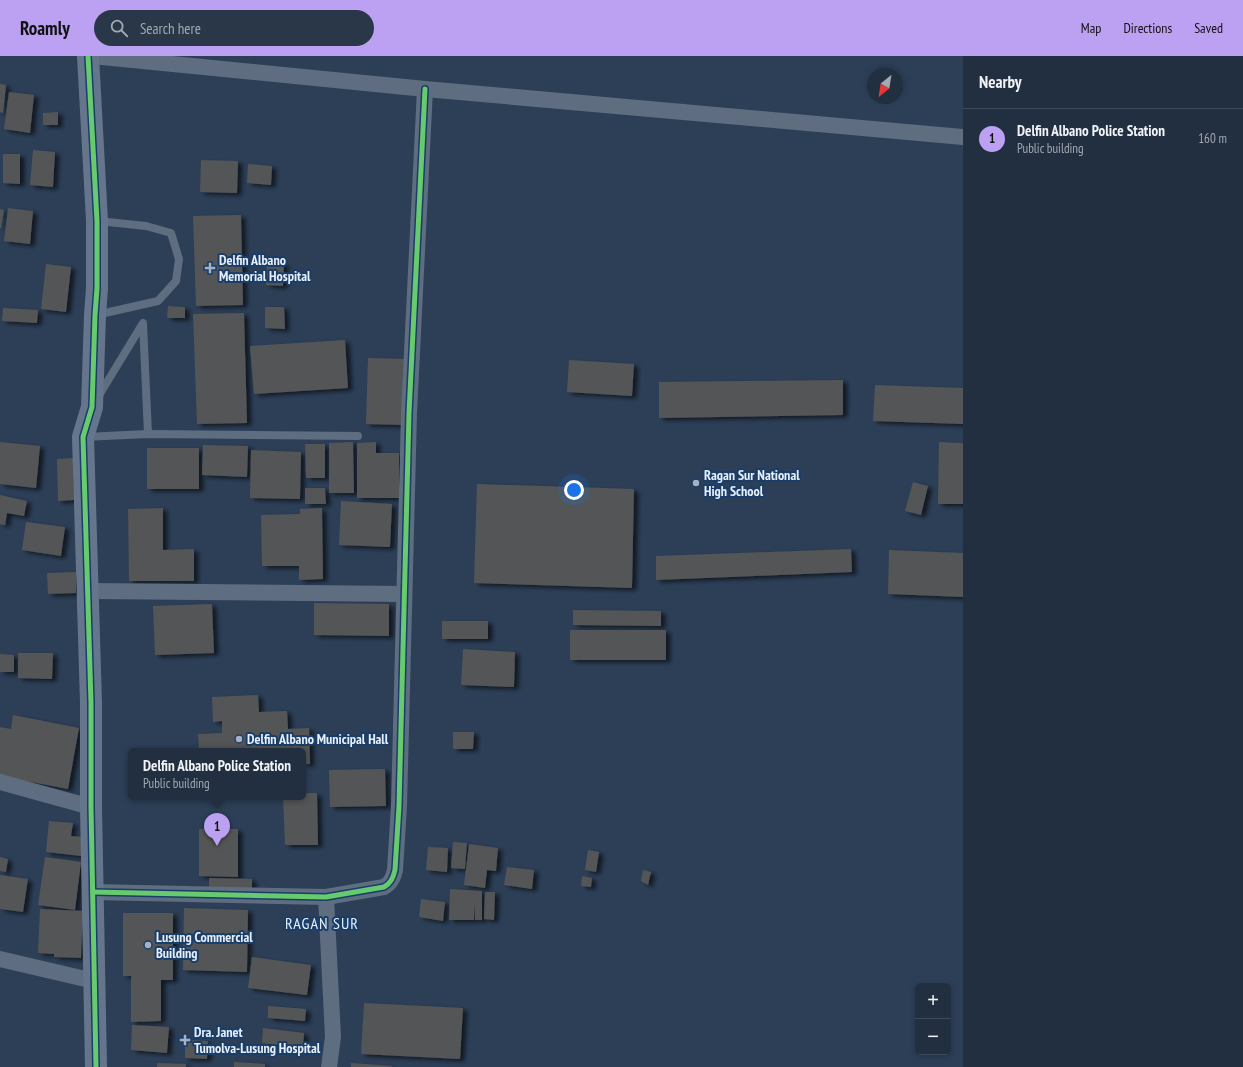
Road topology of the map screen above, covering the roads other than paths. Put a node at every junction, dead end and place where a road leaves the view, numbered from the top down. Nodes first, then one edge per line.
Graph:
1 (88, 56) edge
2 (92, 56) edge
3 (425, 89) junction
4 (963, 137) edge
5 (96, 221) junction
6 (95, 316) junction
7 (92, 407) junction
8 (148, 434) junction
9 (358, 436) dead end
10 (84, 437) junction
11 (89, 592) junction
12 (404, 594) junction
13 (0, 782) edge
14 (90, 807) junction
15 (93, 892) junction
16 (326, 897) junction
17 (0, 959) edge
18 (94, 981) junction
19 (96, 1067) edge
20 (329, 1067) edge

1 - 5 street
2 - 3 street
3 - 4 street
3 - 12 street
5 - 6 street
5 - 6 lane
6 - 7 street
7 - 8 lane
7 - 10 street
8 - 9 lane
8 - 10 lane
10 - 11 street
11 - 12 street
11 - 14 street
12 - 16 street
13 - 14 street
14 - 15 street
15 - 16 street
15 - 18 street
16 - 20 street
17 - 18 street
18 - 19 street

